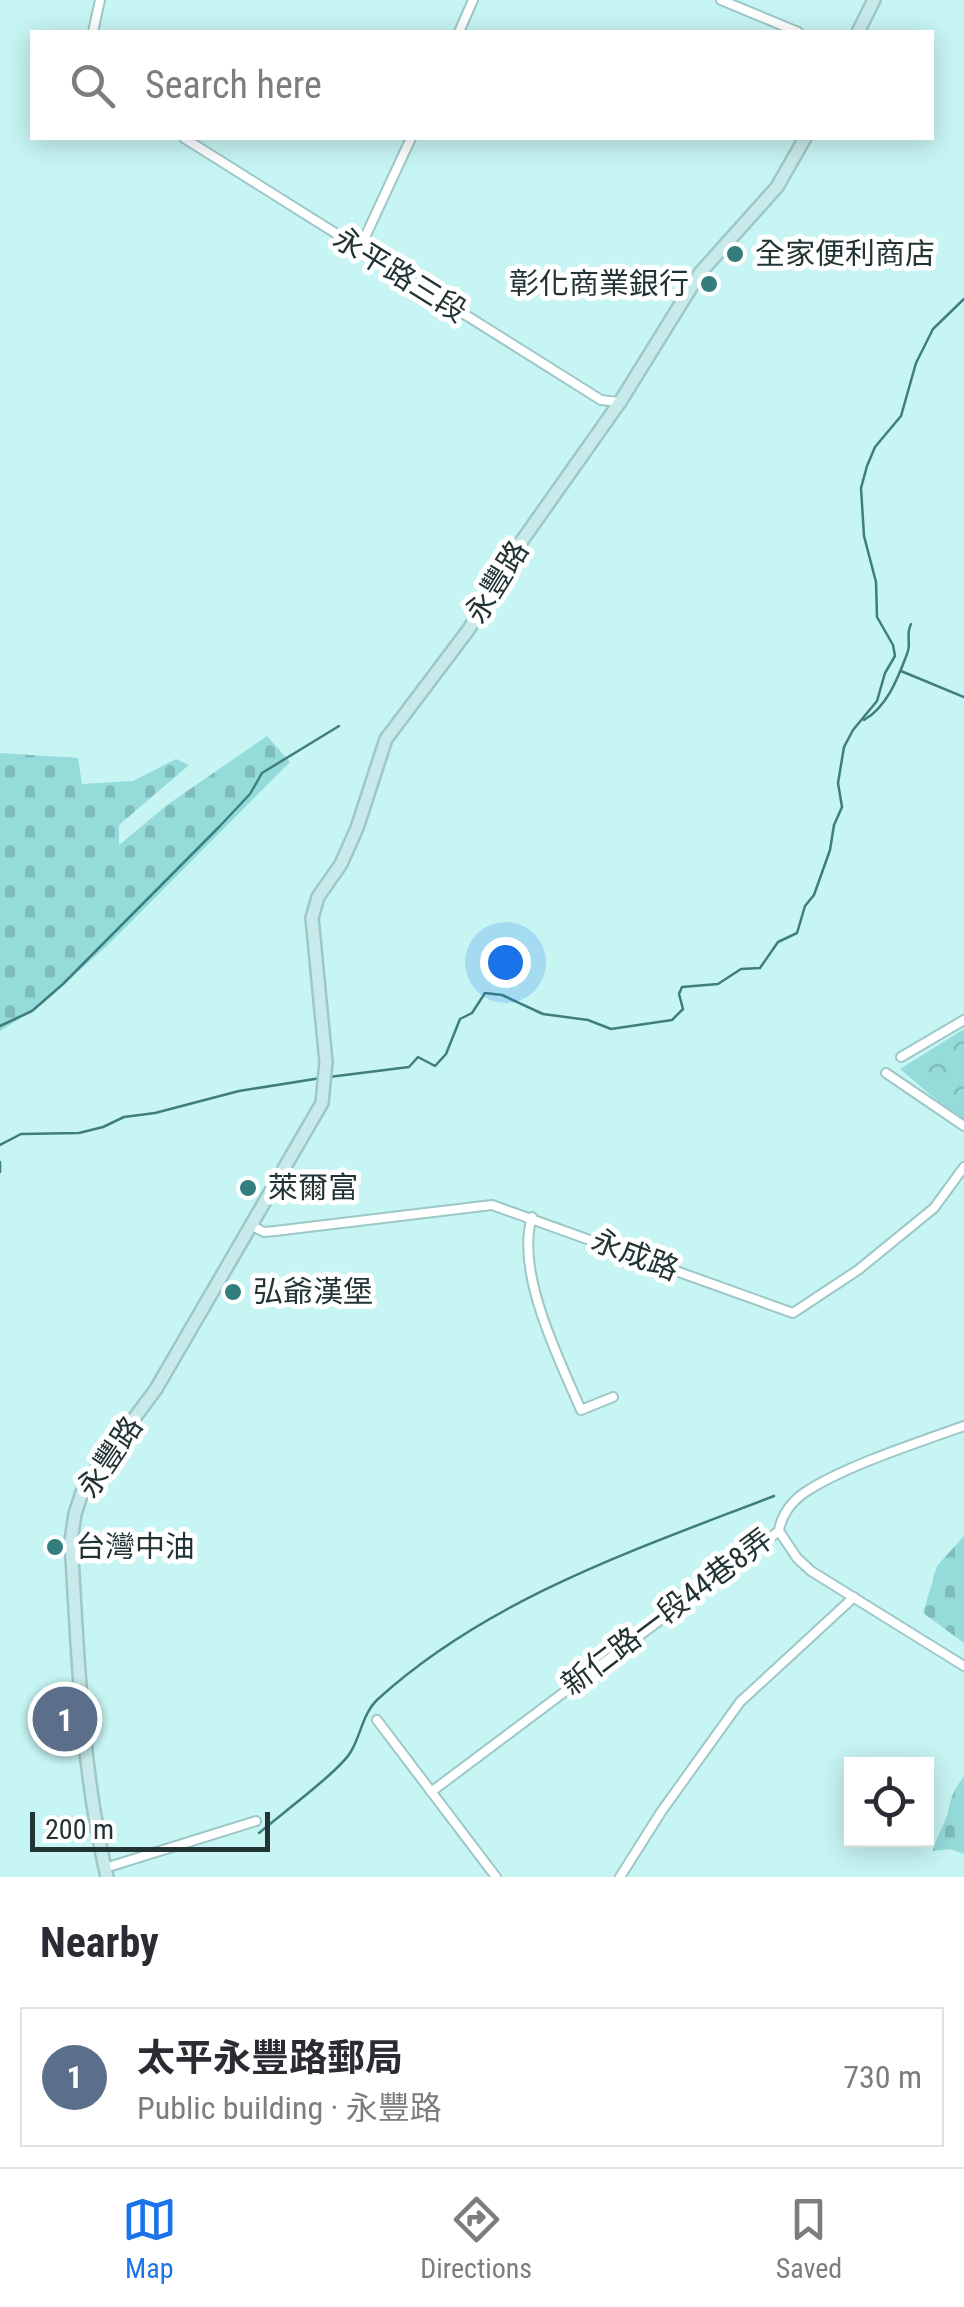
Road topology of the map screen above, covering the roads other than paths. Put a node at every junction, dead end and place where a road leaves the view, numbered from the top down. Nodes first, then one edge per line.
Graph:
1 (100, 0) edge
2 (473, 0) edge
3 (721, 0) edge
4 (874, 0) edge
5 (94, 30) edge
6 (459, 30) edge
7 (793, 30) edge
8 (859, 30) edge
9 (187, 140) edge
10 (410, 140) edge
11 (803, 140) edge
12 (360, 248) junction
13 (620, 402) junction
14 (964, 1020) edge
15 (901, 1058) dead end
16 (886, 1073) dead end
17 (964, 1126) edge
18 (964, 1167) edge
19 (532, 1217) junction
20 (252, 1226) junction
21 (613, 1397) dead end
22 (964, 1426) edge
23 (779, 1531) junction
24 (854, 1597) junction
25 (964, 1666) edge
26 (377, 1720) dead end
27 (431, 1792) junction
28 (256, 1821) dead end
29 (106, 1872) edge
30 (496, 1877) edge
31 (620, 1877) edge

1 - 5 street
2 - 6 street
3 - 7 street
4 - 8 street
9 - 12 street, 永平路三段
10 - 12 street
11 - 13 street, 永豐路
12 - 13 street, 永平路三段
13 - 20 street, 永豐路
14 - 15 street
16 - 17 street
18 - 19 street, 永成路
19 - 20 street, 永成路
19 - 21 street
20 - 29 street, 永豐路
22 - 23 street, 新仁路一段44巷8弄
23 - 24 street
23 - 27 street, 新仁路一段44巷8弄
24 - 25 street
24 - 31 street
26 - 27 street
27 - 30 street
28 - 29 street

